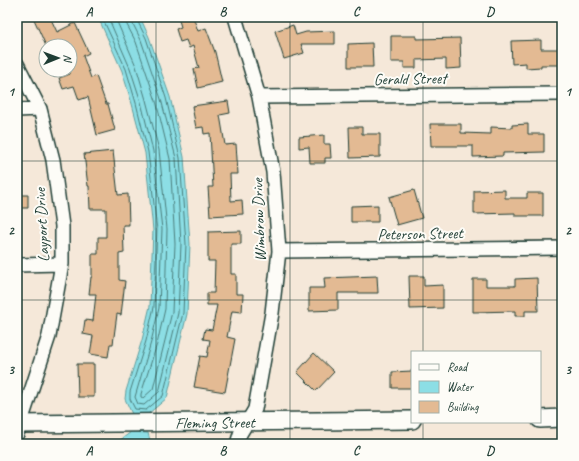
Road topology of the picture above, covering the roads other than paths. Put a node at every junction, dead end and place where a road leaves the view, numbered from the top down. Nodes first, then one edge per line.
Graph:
1 (235, 17) edge
2 (17, 64) edge
3 (562, 94) edge
4 (259, 97) junction
5 (40, 109) junction
6 (17, 110) edge
7 (562, 248) edge
8 (279, 251) junction
9 (62, 264) junction
10 (17, 265) edge
11 (562, 418) edge
12 (541, 419) edge
13 (411, 420) edge
14 (247, 422) junction
15 (18, 427) edge
16 (237, 444) edge

1 - 4 street, Wimbrow Drive
2 - 5 street, Layport Drive
3 - 4 street, Gerald Street
4 - 8 street, Wimbrow Drive
5 - 6 street
5 - 9 street, Layport Drive
7 - 8 street, Peterson Street
8 - 14 street, Wimbrow Drive
9 - 10 street
9 - 15 street, Layport Drive
11 - 12 street
13 - 14 street, Fleming Street
14 - 15 street, Fleming Street
14 - 16 street, Wimbrow Drive

